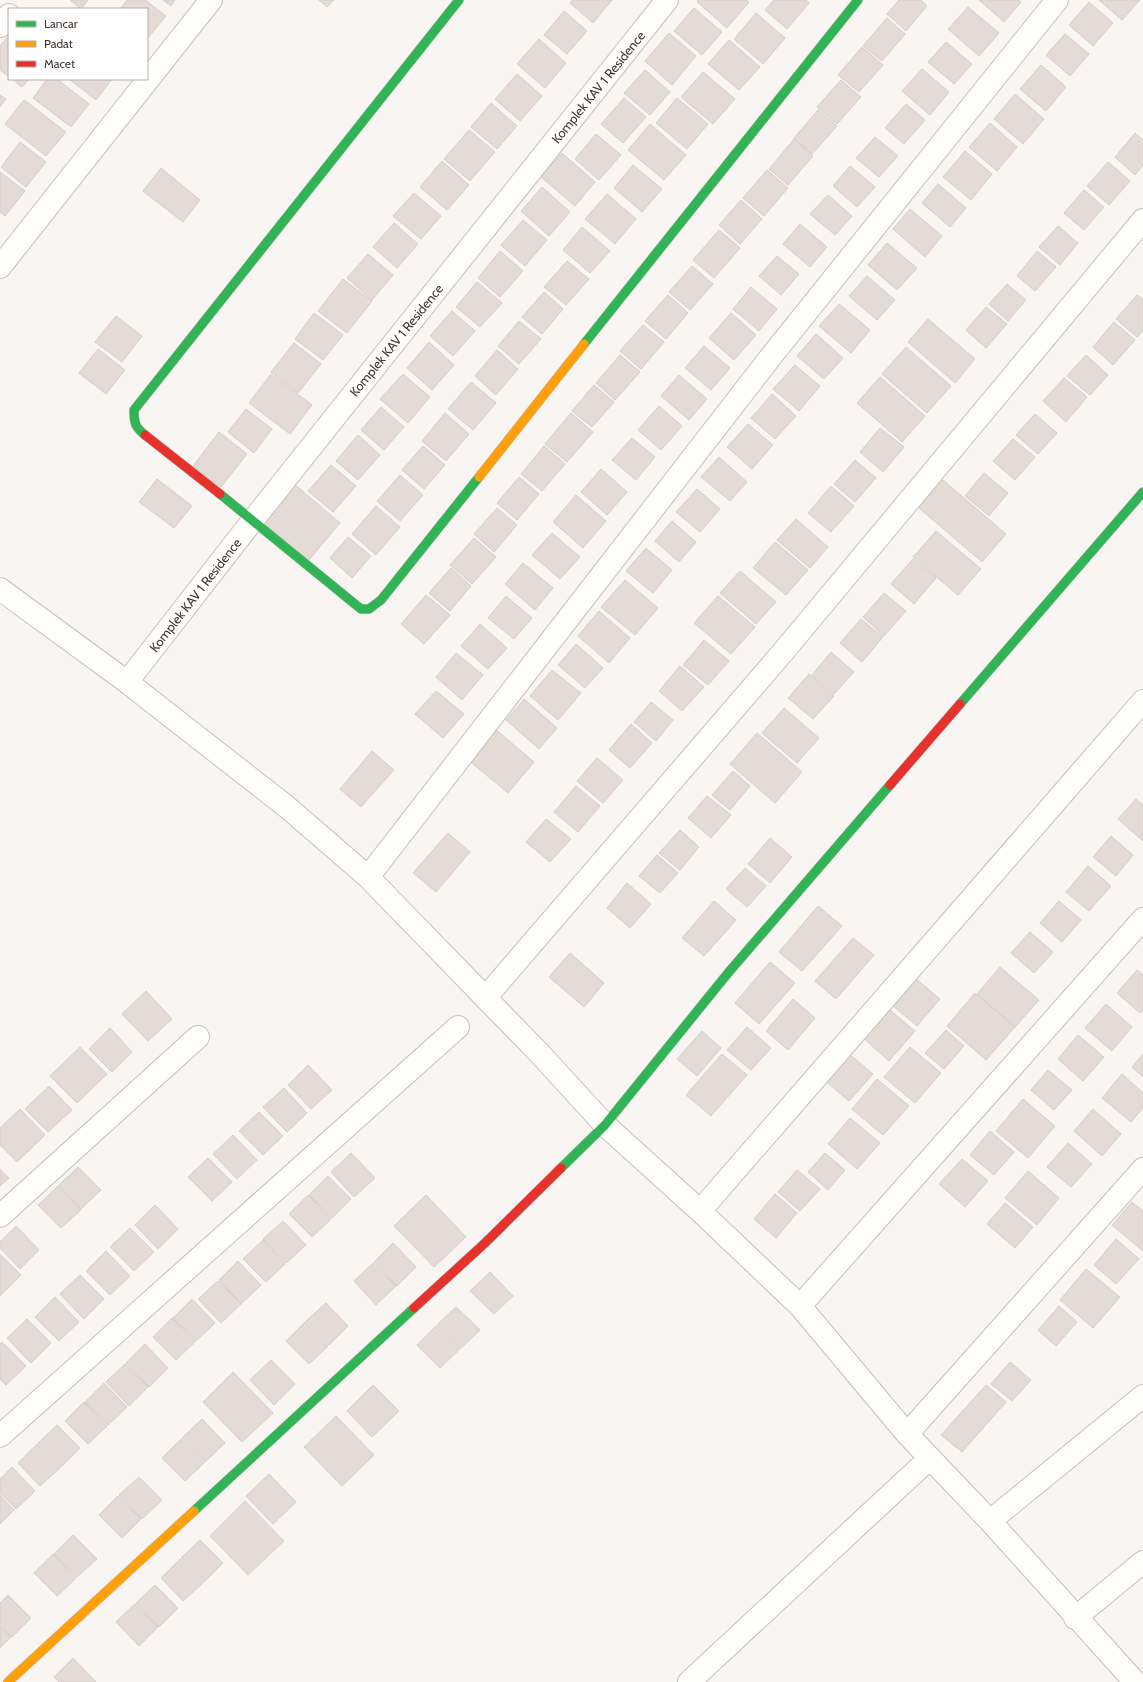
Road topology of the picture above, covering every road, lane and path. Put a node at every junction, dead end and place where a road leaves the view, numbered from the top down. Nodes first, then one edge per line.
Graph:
1 (21, 0) edge
2 (210, 0) edge
3 (460, 0) edge
4 (667, 0) edge
5 (858, 0) edge
6 (1057, 0) edge
7 (15, 8) edge
8 (8, 16) edge
9 (0, 26) edge
10 (148, 79) edge
11 (147, 80) edge
12 (1143, 220) edge
13 (0, 268) edge
14 (1143, 492) edge
15 (253, 520) junction
16 (0, 589) edge
17 (127, 682) junction
18 (1143, 701) edge
19 (368, 877) junction
20 (1143, 919) edge
21 (486, 997) junction
22 (458, 1027) dead end
23 (198, 1037) dead end
24 (605, 1125) junction
25 (1143, 1169) edge
26 (700, 1211) junction
27 (0, 1216) edge
28 (800, 1306) junction
29 (1143, 1396) edge
30 (907, 1434) junction
31 (0, 1436) edge
32 (930, 1458) junction
33 (990, 1522) junction
34 (1143, 1562) edge
35 (1075, 1618) junction
36 (8, 1682) edge
37 (689, 1682) edge
38 (1134, 1682) edge

1 - 7 street
2 - 10 street
3 - 15 street
4 - 15 street, Komplek KAV 1 Residence
5 - 15 street
6 - 19 street
8 - 9 street
11 - 13 street
12 - 21 street
14 - 24 street
15 - 17 street, Komplek KAV 1 Residence
16 - 17 street
17 - 19 street
18 - 26 street
19 - 21 street
20 - 28 street
21 - 24 street
22 - 31 street
23 - 27 street
24 - 26 street
24 - 36 street
25 - 30 street
26 - 28 street
28 - 30 street
29 - 33 street
30 - 32 street
32 - 33 street
32 - 37 street
33 - 35 street
34 - 35 street
35 - 38 street

